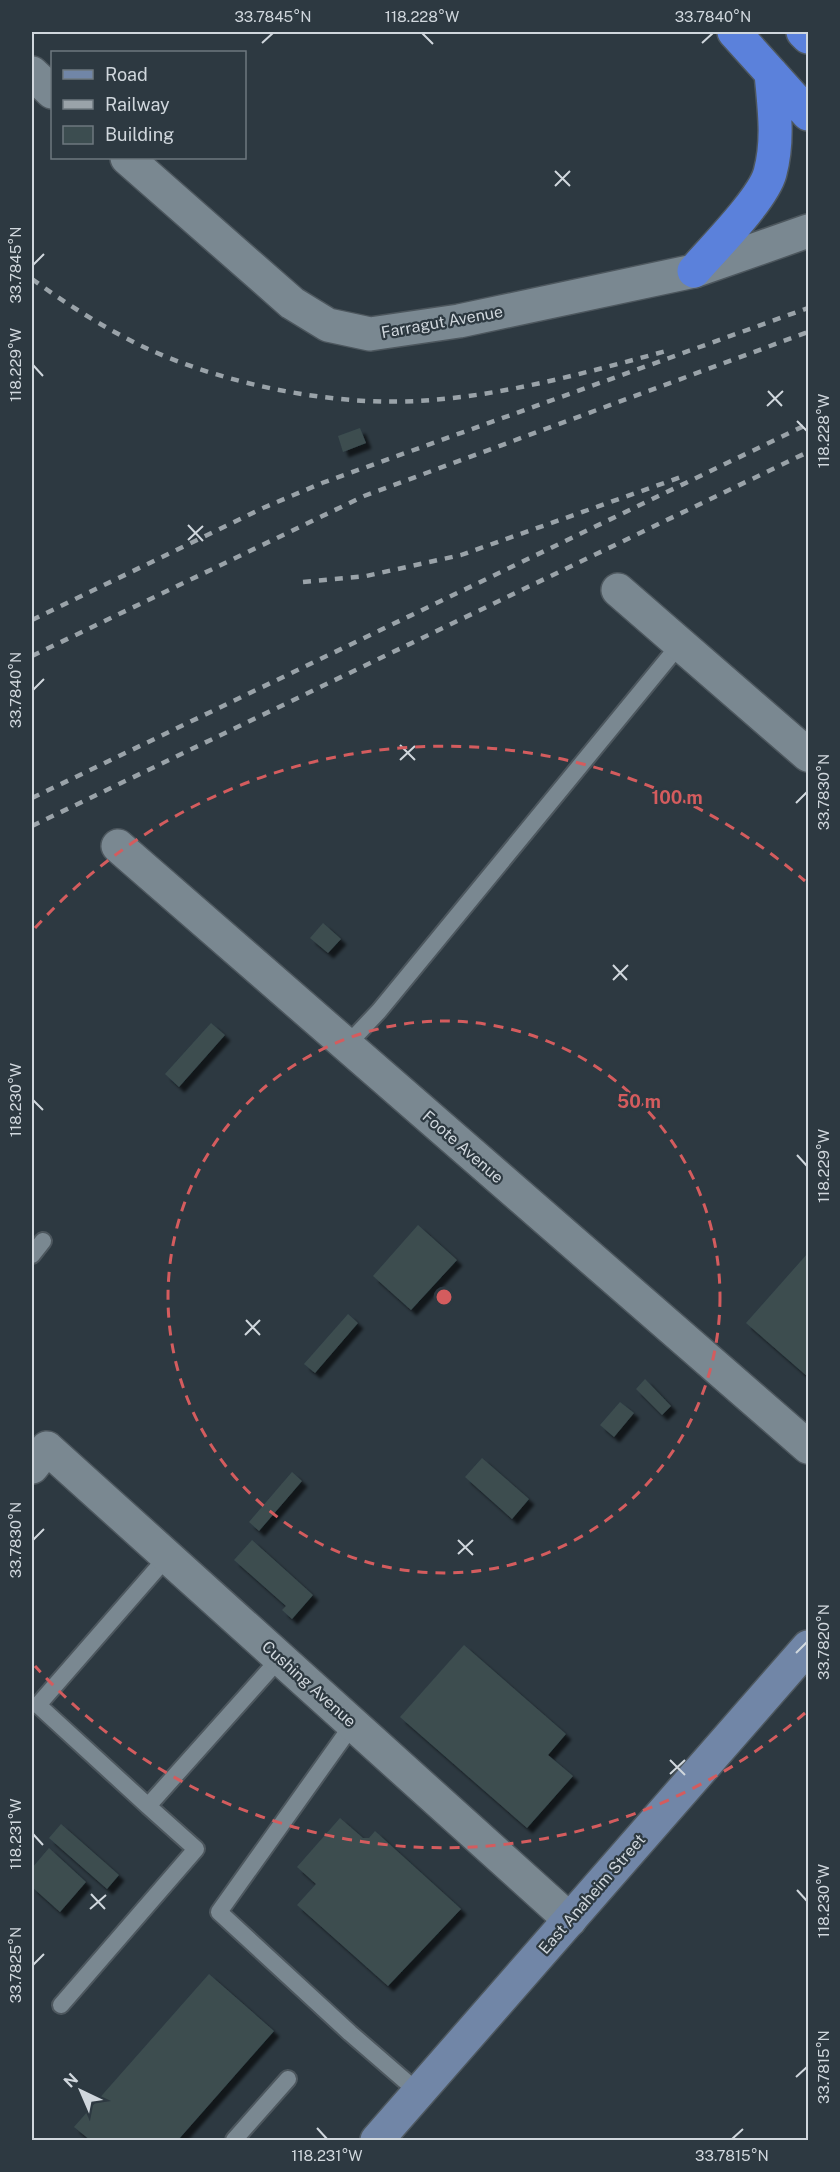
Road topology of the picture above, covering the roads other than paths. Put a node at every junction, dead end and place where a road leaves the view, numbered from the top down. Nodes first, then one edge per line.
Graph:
1 (734, 32) edge
2 (803, 32) edge
3 (808, 37) edge
4 (32, 73) edge
5 (771, 73) junction
6 (51, 91) edge
7 (808, 114) edge
8 (129, 159) edge
9 (808, 231) edge
10 (694, 271) junction
11 (618, 590) dead end
12 (680, 644) junction
13 (808, 755) edge
14 (118, 846) dead end
15 (346, 1046) junction
16 (43, 1241) dead end
17 (32, 1255) edge
18 (808, 1447) edge
19 (37, 1450) edge
20 (167, 1557) junction
21 (808, 1647) edge
22 (280, 1658) junction
23 (353, 1724) junction
24 (148, 1806) junction
25 (570, 1920) junction
26 (61, 2006) dead end
27 (288, 2079) dead end
28 (418, 2091) junction
29 (234, 2140) edge
30 (377, 2140) edge

1 - 5 highway
2 - 3 highway
4 - 6 street
5 - 7 highway
5 - 10 highway
8 - 10 street, Farragut Avenue
9 - 10 street, Farragut Avenue
11 - 12 street
12 - 13 street
12 - 15 lane
14 - 15 street, Foote Avenue
15 - 18 street, Foote Avenue
16 - 17 lane
19 - 20 street, Cushing Avenue
20 - 22 street, Cushing Avenue
20 - 24 lane
21 - 25 main road, East Anaheim Street
22 - 23 street, Cushing Avenue
22 - 24 lane
23 - 25 street, Cushing Avenue
23 - 28 lane
24 - 26 lane
25 - 28 main road, East Anaheim Street
27 - 29 lane
28 - 30 main road, East Anaheim Street

